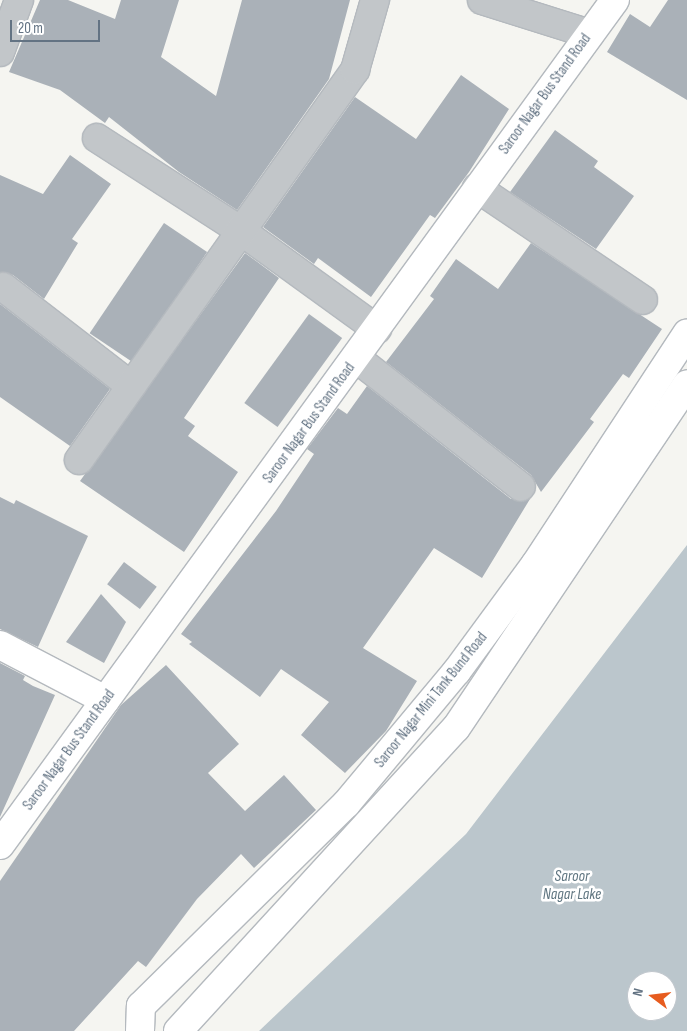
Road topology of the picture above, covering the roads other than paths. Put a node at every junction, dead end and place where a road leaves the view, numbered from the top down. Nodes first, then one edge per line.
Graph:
1 (19, 0) edge
2 (375, 0) edge
3 (482, 0) edge
4 (615, 0) edge
5 (590, 34) junction
6 (0, 52) edge
7 (97, 138) dead end
8 (477, 188) junction
9 (240, 230) junction
10 (3, 288) dead end
11 (643, 300) dead end
12 (377, 329) junction
13 (687, 334) edge
14 (356, 358) junction
15 (687, 384) edge
16 (131, 386) junction
17 (79, 460) dead end
18 (618, 463) junction
19 (521, 487) dead end
20 (0, 646) edge
21 (105, 700) junction
22 (424, 710) junction
23 (456, 728) junction
24 (0, 844) edge
25 (140, 1031) edge
26 (178, 1031) edge

1 - 6 street
2 - 9 street
3 - 5 street
4 - 5 main road, Saroor Nagar Bus Stand Road
5 - 8 main road, Saroor Nagar Bus Stand Road
7 - 9 street
8 - 11 street
8 - 12 main road, Saroor Nagar Bus Stand Road
9 - 12 street
9 - 16 street
10 - 16 street
12 - 14 main road, Saroor Nagar Bus Stand Road
13 - 18 main road, Saroor Nagar Mini Tank Bund Road
14 - 19 street
14 - 21 main road, Saroor Nagar Bus Stand Road
15 - 18 main road
16 - 17 street
18 - 22 main road, Saroor Nagar Mini Tank Bund Road
18 - 23 main road
20 - 21 main road
21 - 24 main road, Saroor Nagar Bus Stand Road
22 - 23 main road
22 - 25 main road, Saroor Nagar Mini Tank Bund Road
23 - 26 main road

